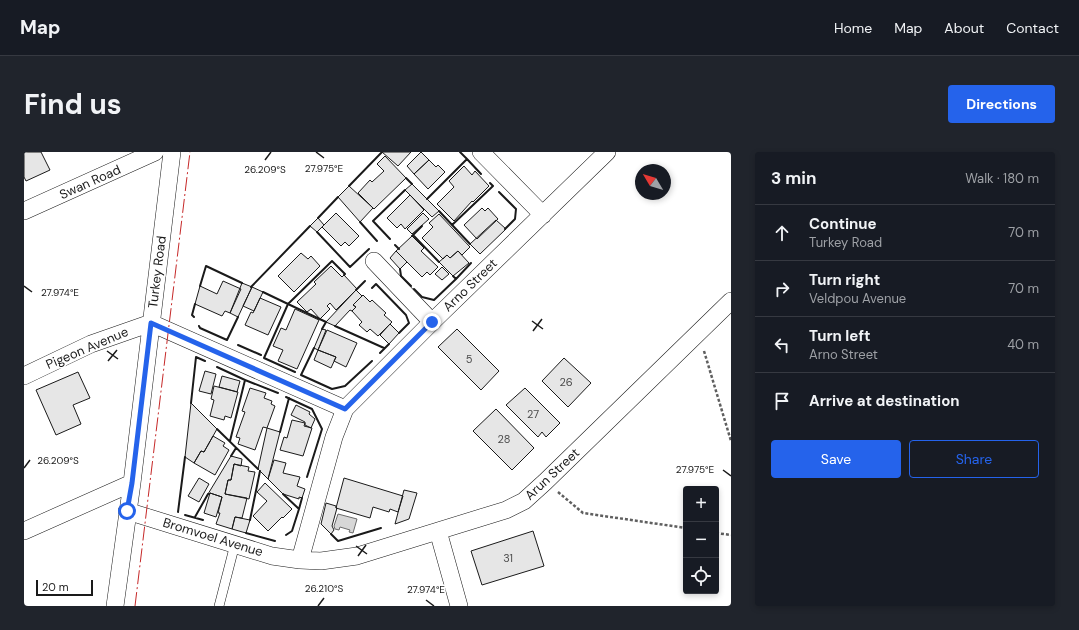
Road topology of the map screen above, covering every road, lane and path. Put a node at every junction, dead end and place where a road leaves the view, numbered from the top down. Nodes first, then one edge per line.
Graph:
1 (155, 152) edge
2 (172, 152) edge
3 (481, 152) edge
4 (607, 152) edge
5 (24, 211) edge
6 (543, 214) junction
7 (374, 261) dead end
8 (731, 301) edge
9 (432, 322) junction
10 (151, 323) junction
11 (699, 332) junction
12 (24, 376) edge
13 (345, 409) junction
14 (731, 441) edge
15 (546, 482) junction
16 (132, 483) junction
17 (127, 511) junction
18 (683, 528) edge
19 (438, 531) junction
20 (24, 532) edge
21 (719, 533) edge
22 (731, 535) edge
23 (235, 544) junction
24 (300, 560) junction
25 (115, 606) edge
26 (218, 606) edge
27 (459, 606) edge

1 - 5 street, Swan Road
2 - 10 street, Turkey Road
3 - 6 street
4 - 6 street, Arno Street
6 - 9 street, Arno Street
7 - 9 street
8 - 11 street, Arun Street
9 - 13 street, Arno Street
10 - 12 street, Pigeon Avenue
10 - 13 street
10 - 16 street, Turkey Road
11 - 14 path
11 - 15 street, Arun Street
13 - 24 street, Arno Street
15 - 18 path
15 - 19 street, Arun Street
16 - 17 street, Turkey Road
16 - 20 street
17 - 23 street, Bromvoel Avenue
17 - 25 street, Turkey Road
19 - 24 street, Arun Street
19 - 27 street
21 - 22 path
23 - 24 street, Bromvoel Avenue
23 - 26 lane

